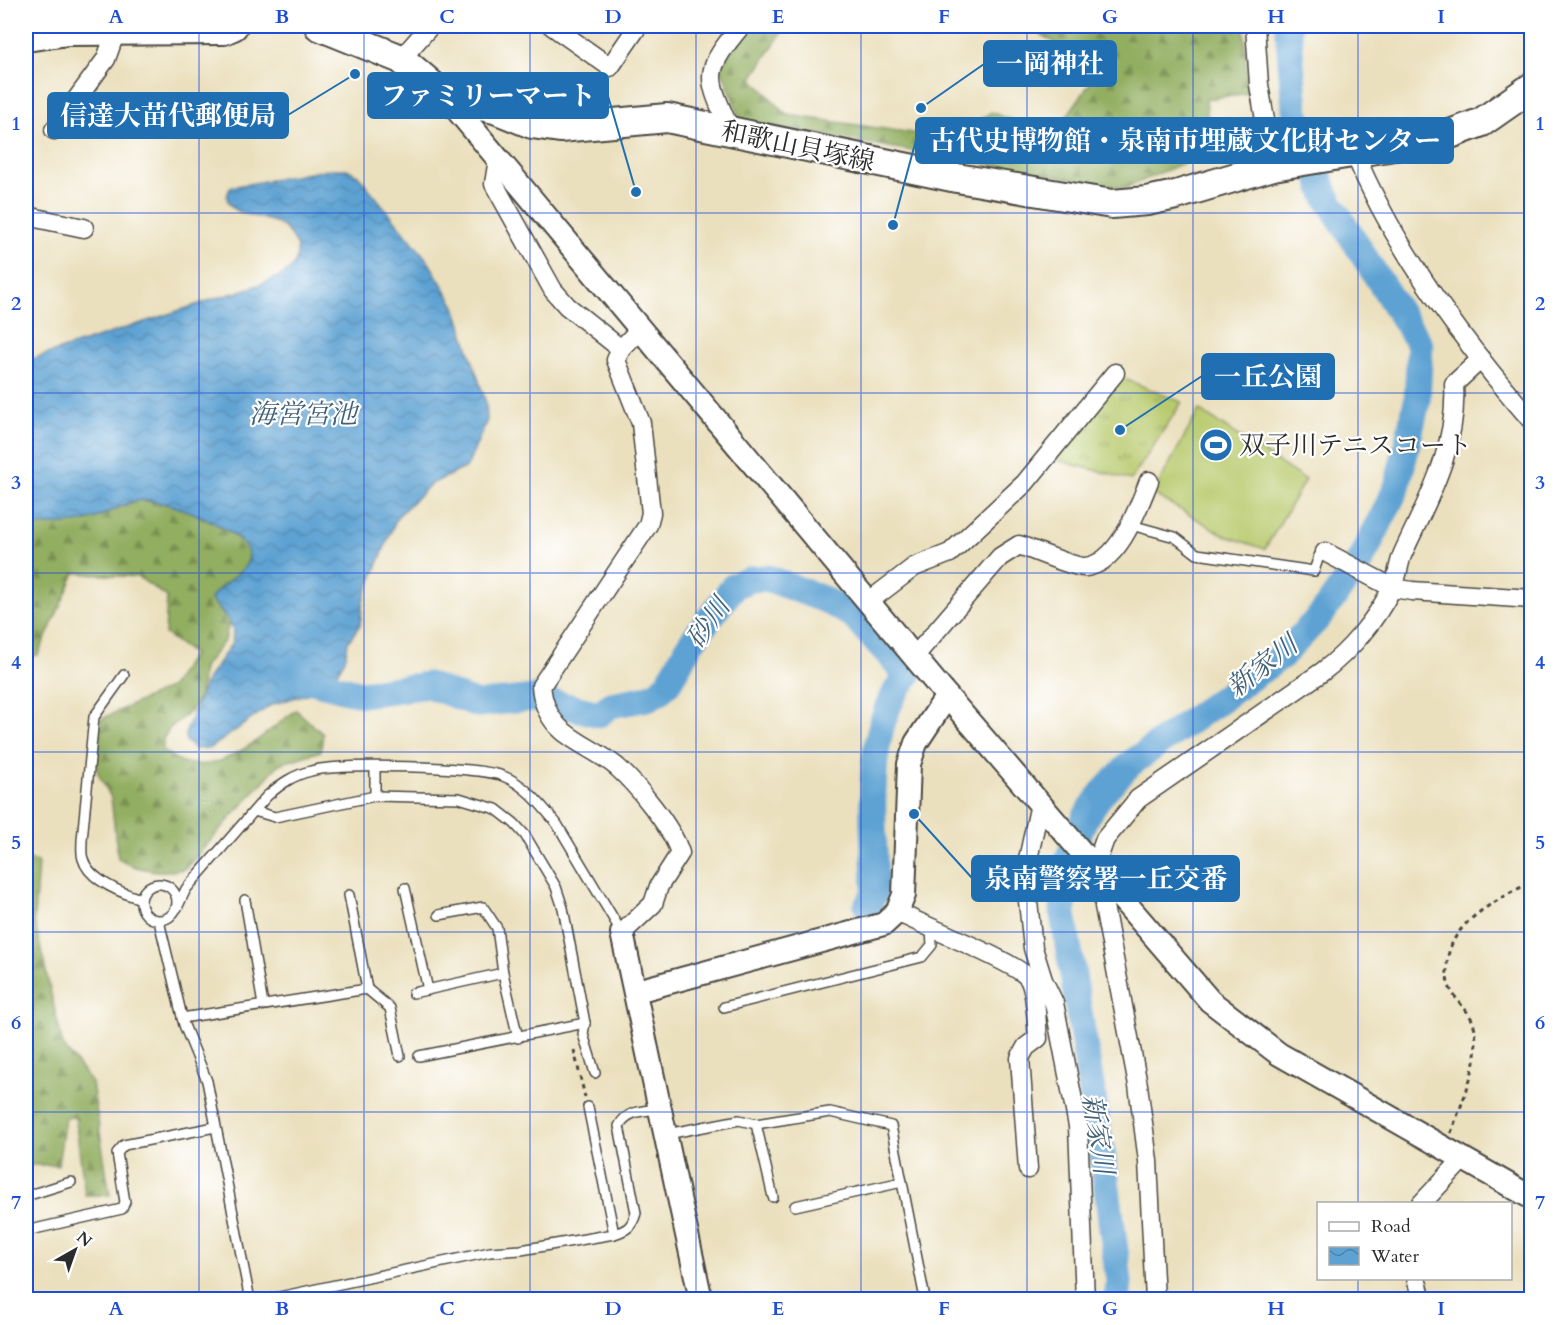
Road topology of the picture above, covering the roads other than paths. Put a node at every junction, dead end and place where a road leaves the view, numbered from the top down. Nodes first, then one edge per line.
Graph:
1 (233, 26) edge
2 (319, 26) edge
3 (430, 26) edge
4 (552, 26) edge
5 (638, 26) edge
6 (741, 26) edge
7 (1255, 26) edge
8 (116, 31) junction
9 (26, 37) edge
10 (401, 59) junction
11 (1532, 87) edge
12 (448, 99) junction
13 (54, 130) dead end
14 (730, 132) junction
15 (1351, 153) junction
16 (498, 159) junction
17 (1280, 165) junction
18 (26, 216) edge
19 (84, 228) dead end
20 (639, 330) junction
21 (621, 349) junction
22 (1481, 359) junction
23 (1115, 373) dead end
24 (1532, 422) edge
25 (1149, 481) dead end
26 (1131, 525) junction
27 (1325, 552) joint
28 (1393, 588) junction
29 (1532, 599) edge
30 (868, 602) junction
31 (914, 657) junction
32 (124, 675) dead end
33 (947, 696) junction
34 (375, 768) junction
35 (375, 796) junction
36 (1040, 804) junction
37 (254, 811) junction
38 (1095, 867) junction
39 (1110, 884) junction
40 (170, 887) junction
41 (405, 888) dead end
42 (186, 889) junction
43 (349, 895) dead end
44 (141, 899) junction
45 (245, 900) dead end
46 (177, 908) junction
47 (897, 912) junction
48 (439, 915) dead end
49 (159, 921) junction
50 (931, 930) junction
51 (622, 933) junction
52 (503, 973) junction
53 (367, 988) junction
54 (428, 990) junction
55 (637, 991) junction
56 (413, 993) dead end
57 (263, 1005) junction
58 (724, 1007) dead end
59 (182, 1018) junction
60 (585, 1023) junction
61 (518, 1038) junction
62 (400, 1056) dead end
63 (419, 1056) dead end
64 (596, 1073) dead end
65 (588, 1107) road end
66 (661, 1108) junction
67 (756, 1124) junction
68 (215, 1127) junction
69 (667, 1134) junction
70 (1455, 1154) junction
71 (1028, 1169) dead end
72 (71, 1182) dead end
73 (902, 1182) junction
74 (26, 1196) edge
75 (773, 1197) dead end
76 (1532, 1198) edge
77 (1422, 1202) edge
78 (795, 1206) dead end
79 (26, 1231) edge
80 (614, 1234) junction
81 (1417, 1280) edge
82 (250, 1299) edge
83 (265, 1299) edge
84 (701, 1299) edge
85 (925, 1299) edge
86 (1085, 1299) edge
87 (1155, 1299) edge
88 (1422, 1299) edge

1 - 8 main road
2 - 10 main road, 和歌山貝塚線
3 - 10 street
4 - 5 street
6 - 14 street
7 - 17 street
8 - 9 main road
8 - 13 street
10 - 12 main road, 和歌山貝塚線
11 - 15 main road, 和歌山貝塚線
12 - 14 main road, 和歌山貝塚線
12 - 16 street
14 - 17 main road, 和歌山貝塚線
15 - 17 main road, 和歌山貝塚線
15 - 22 street
16 - 20 street
16 - 21 street
18 - 19 street
20 - 21 street
20 - 30 street
21 - 51 street
22 - 24 street
22 - 28 street
23 - 30 street
25 - 26 street
26 - 27 lane
26 - 31 street
27 - 28 street
28 - 29 street
28 - 38 street
30 - 31 street
31 - 33 street
32 - 44 lane
33 - 36 street
33 - 47 street
34 - 35 lane
34 - 37 lane
34 - 51 lane
35 - 37 lane
35 - 60 lane
36 - 38 street
36 - 86 street
37 - 42 lane
38 - 39 street
39 - 70 street
39 - 87 street
40 - 42 lane
40 - 44 lane
40 - 46 lane
41 - 54 lane
42 - 46 lane
43 - 53 lane
44 - 49 lane
45 - 57 lane
46 - 49 lane
47 - 50 street
47 - 55 street
48 - 52 lane
49 - 59 lane
50 - 58 lane
50 - 71 street
51 - 55 street
52 - 54 lane
52 - 61 lane
53 - 57 lane
53 - 62 lane
54 - 56 lane
55 - 66 street
57 - 59 lane
59 - 68 lane
60 - 61 lane
60 - 64 lane
61 - 63 lane
65 - 80 lane
66 - 69 street
66 - 80 lane
67 - 69 lane
67 - 73 lane
67 - 75 lane
68 - 79 lane
68 - 82 lane
69 - 84 street
70 - 76 street
70 - 77 street
72 - 74 lane
73 - 78 lane
73 - 85 lane
80 - 83 lane
81 - 88 street

